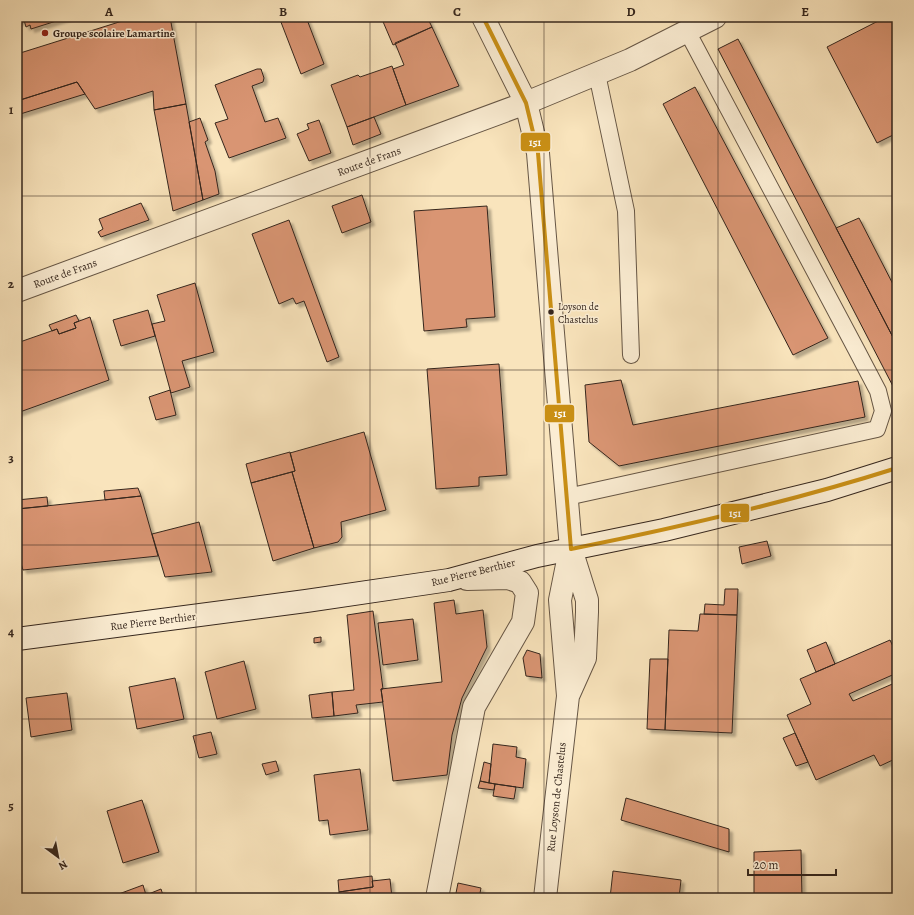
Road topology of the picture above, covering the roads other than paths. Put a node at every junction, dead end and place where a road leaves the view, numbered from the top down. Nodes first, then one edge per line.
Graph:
1 (483, 17) edge
2 (715, 17) edge
3 (687, 31) junction
4 (597, 74) junction
5 (526, 103) junction
6 (17, 291) edge
7 (631, 355) dead end
8 (897, 468) edge
9 (567, 497) junction
10 (571, 549) junction
11 (449, 580) junction
12 (17, 638) edge
13 (437, 898) edge
14 (545, 898) edge

1 - 5 street, Rue Loyson de Chastelus
2 - 3 street, Route de Frans
3 - 4 street, Route de Frans
3 - 9 lane
4 - 5 street, Route de Frans
4 - 7 lane
5 - 6 street, Route de Frans
5 - 9 street, Rue Loyson de Chastelus
8 - 10 street, Rue Pierre Berthier
9 - 10 street, Rue Loyson de Chastelus
10 - 11 street, Rue Pierre Berthier
10 - 14 street, Rue Loyson de Chastelus
11 - 12 street, Rue Pierre Berthier
11 - 13 street

